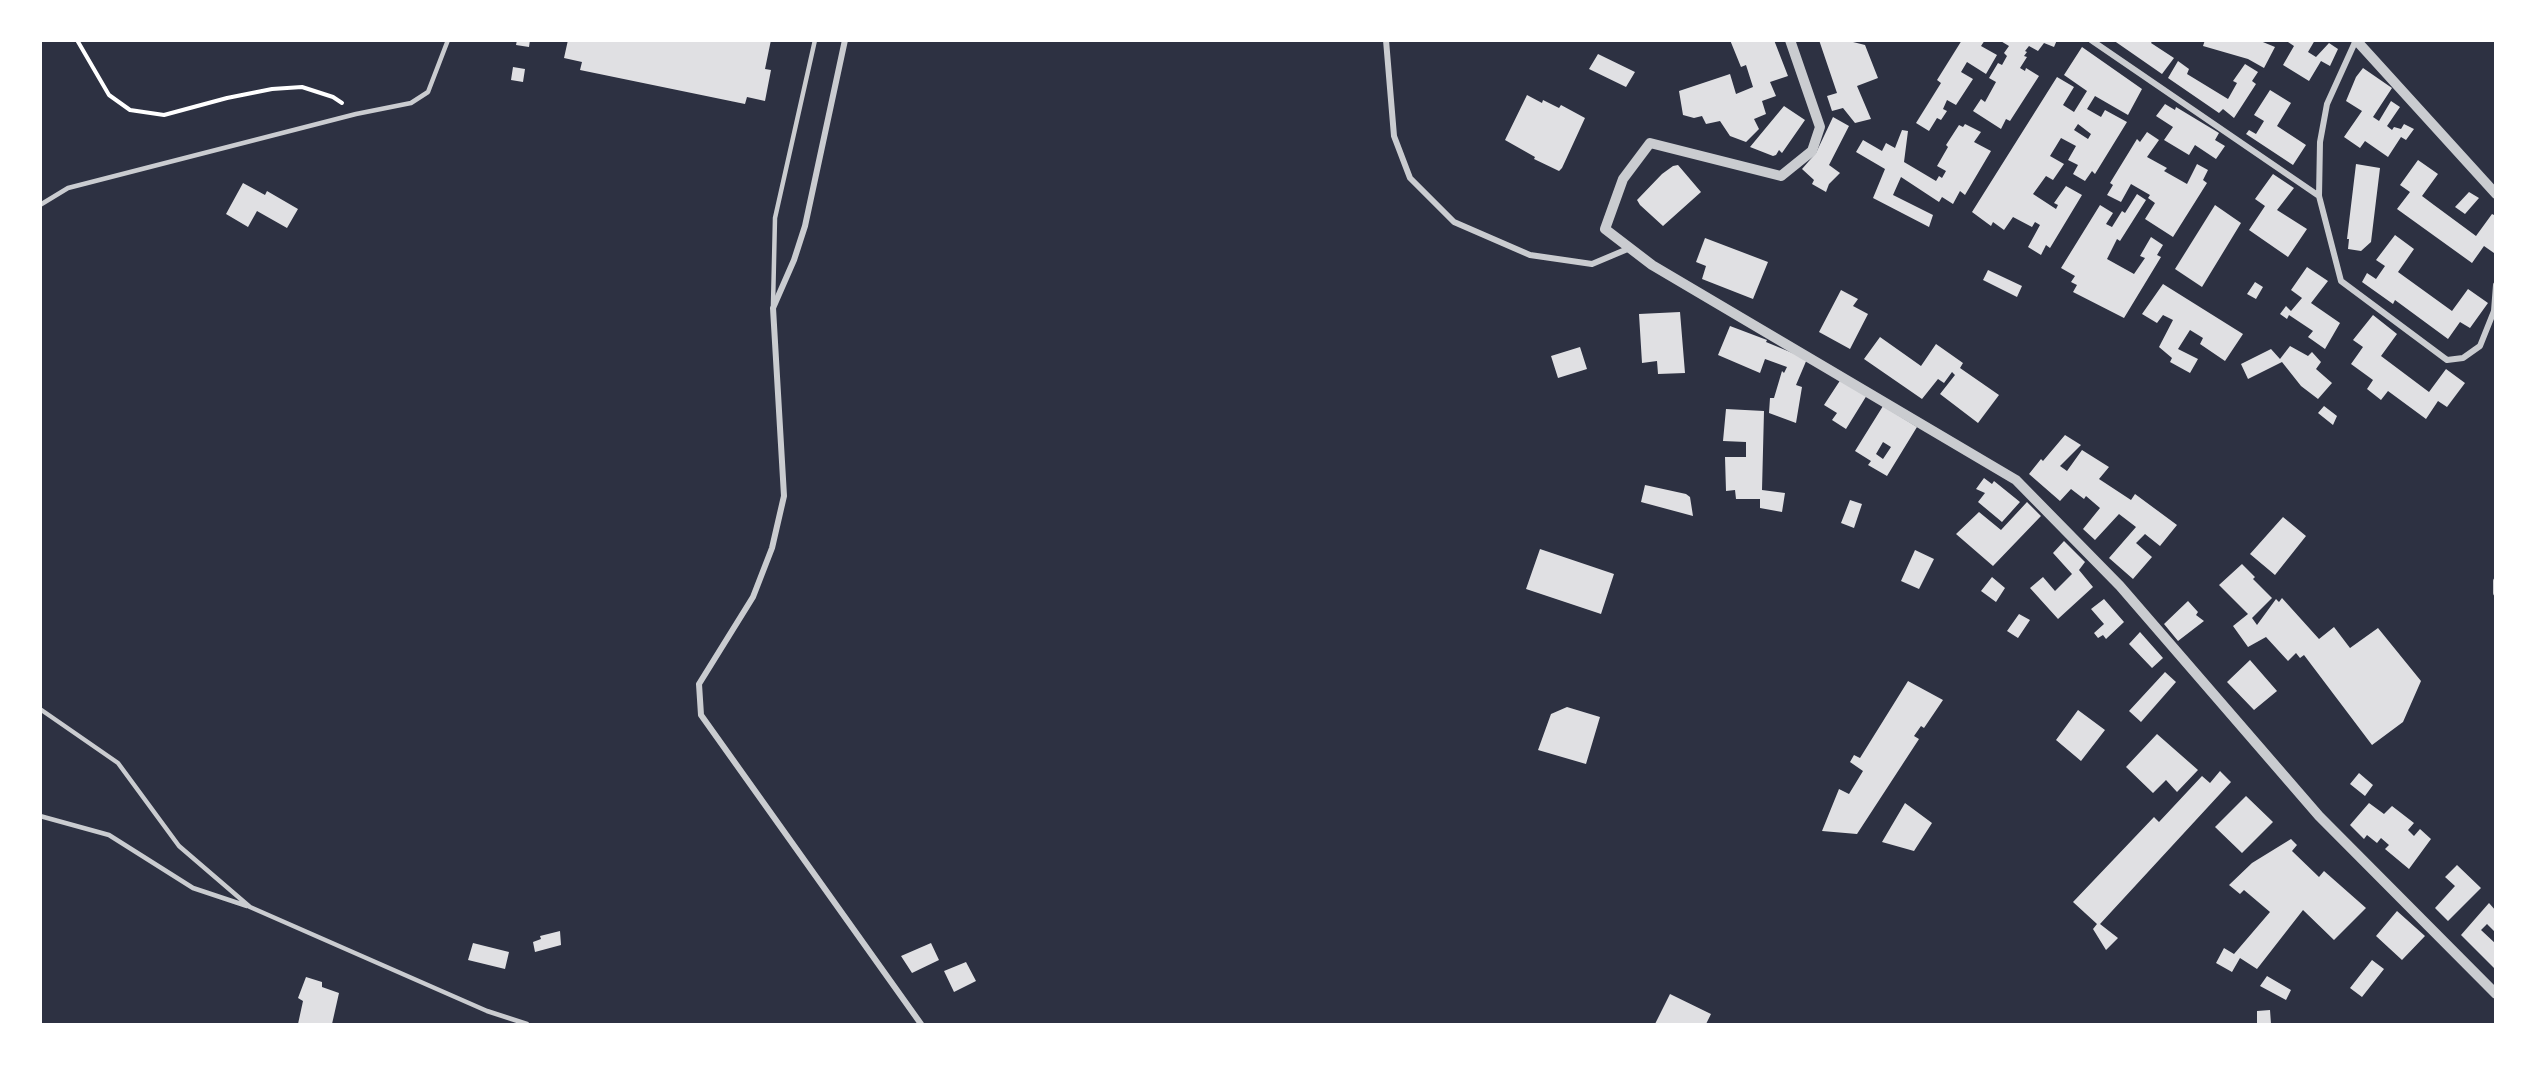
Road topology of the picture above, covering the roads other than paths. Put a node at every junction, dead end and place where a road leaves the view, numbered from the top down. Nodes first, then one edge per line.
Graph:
1 (448, 40) edge
2 (815, 40) edge
3 (845, 40) edge
4 (1386, 40) edge
5 (1790, 40) edge
6 (2091, 40) edge
7 (2356, 40) edge
8 (2496, 194) edge
9 (2319, 196) junction
10 (40, 205) edge
11 (1630, 248) junction
12 (2496, 285) edge
13 (773, 308) junction
14 (2496, 581) edge
15 (2496, 593) edge
16 (40, 709) edge
17 (40, 816) edge
18 (250, 907) junction
19 (2496, 994) edge
20 (527, 1024) edge
21 (921, 1024) edge

1 - 10 lane
2 - 13 lane
3 - 13 street
4 - 11 street
5 - 11 street
6 - 9 street
7 - 8 street
7 - 9 street
9 - 12 street
11 - 19 street
13 - 21 street
14 - 15 street
16 - 18 lane
17 - 18 lane
18 - 20 lane

